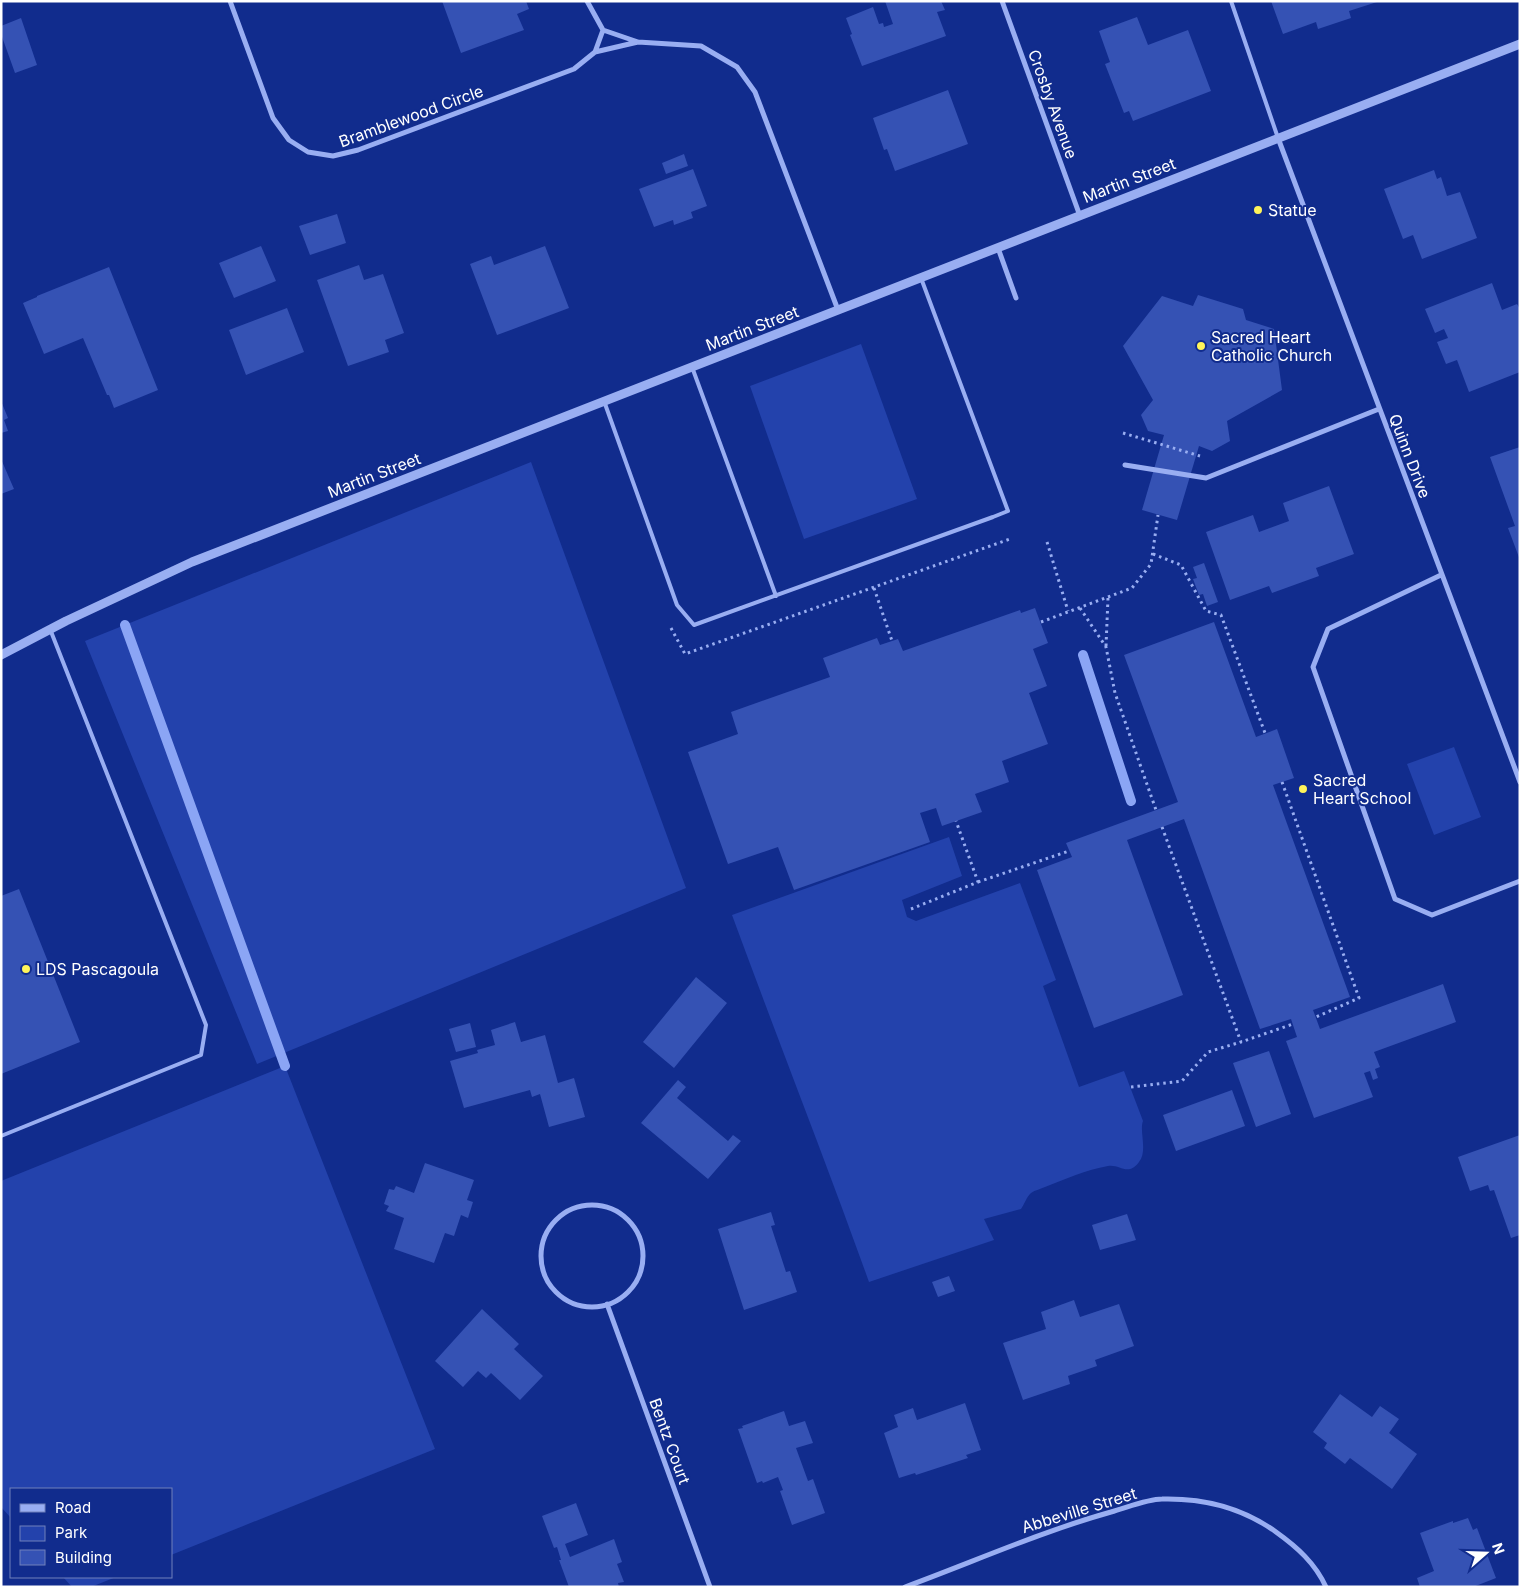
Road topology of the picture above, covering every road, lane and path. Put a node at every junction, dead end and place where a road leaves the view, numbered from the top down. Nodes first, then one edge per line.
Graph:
1 (230, 1) edge
2 (587, 1) edge
3 (1002, 1) edge
4 (1231, 1) edge
5 (603, 30) junction
6 (638, 42) junction
7 (1520, 44) edge
8 (595, 52) junction
9 (1278, 138) junction
10 (1080, 216) junction
11 (998, 248) junction
12 (920, 278) junction
13 (1016, 298) dead end
14 (838, 310) junction
15 (692, 367) junction
16 (604, 401) junction
17 (1380, 410) junction
18 (1123, 433) dead end
19 (1208, 458) dead end
20 (1125, 465) dead end
21 (1158, 515) dead end
22 (1010, 539) dead end
23 (1047, 542) dead end
24 (1153, 554) junction
25 (1441, 575) junction
26 (874, 588) junction
27 (776, 596) junction
28 (1108, 598) junction
29 (1080, 608) junction
30 (1068, 612) junction
31 (1041, 622) dead end
32 (668, 624) dead end
33 (50, 629) junction
34 (892, 641) dead end
35 (1106, 647) junction
36 (1, 655) edge
37 (1266, 733) dead end
38 (1282, 782) dead end
39 (1520, 782) edge
40 (1156, 810) dead end
41 (956, 821) dead end
42 (1162, 827) dead end
43 (1069, 851) dead end
44 (1520, 881) edge
45 (978, 882) junction
46 (911, 909) dead end
47 (1316, 1017) dead end
48 (1293, 1024) dead end
49 (1241, 1042) junction
50 (1132, 1087) dead end
51 (1, 1136) edge
52 (607, 1304) junction
53 (710, 1587) edge
54 (905, 1587) edge
55 (1326, 1587) edge

1 - 8 street, Bramblewood Circle
2 - 5 street
3 - 10 street, Crosby Avenue
4 - 9 lane
5 - 6 street, Bramblewood Circle
5 - 8 street
6 - 8 street, Bramblewood Circle
6 - 14 street, Bramblewood Circle
7 - 9 street, Martin Street
9 - 10 street, Martin Street
9 - 17 street, Quinn Drive
10 - 11 street, Martin Street
11 - 12 street, Martin Street
11 - 13 street
12 - 14 street, Martin Street
12 - 27 lane
14 - 15 street, Martin Street
15 - 16 street, Martin Street
15 - 27 lane
16 - 27 lane
16 - 33 street, Martin Street
17 - 20 street
17 - 25 street, Quinn Drive
18 - 19 path
21 - 24 path
22 - 26 path
23 - 30 path
24 - 28 path
24 - 37 path
25 - 39 street, Quinn Drive
25 - 44 street
26 - 32 path
26 - 34 path
28 - 29 path
28 - 35 path
29 - 30 path
29 - 35 path
30 - 31 path
33 - 36 street, Martin Street
33 - 51 lane
35 - 40 path
38 - 47 path
41 - 45 path
42 - 49 path
43 - 45 path
45 - 46 path
48 - 49 path
49 - 50 path
52 - 52 street
52 - 53 street, Bentz Court
54 - 55 street, Abbeville Street

